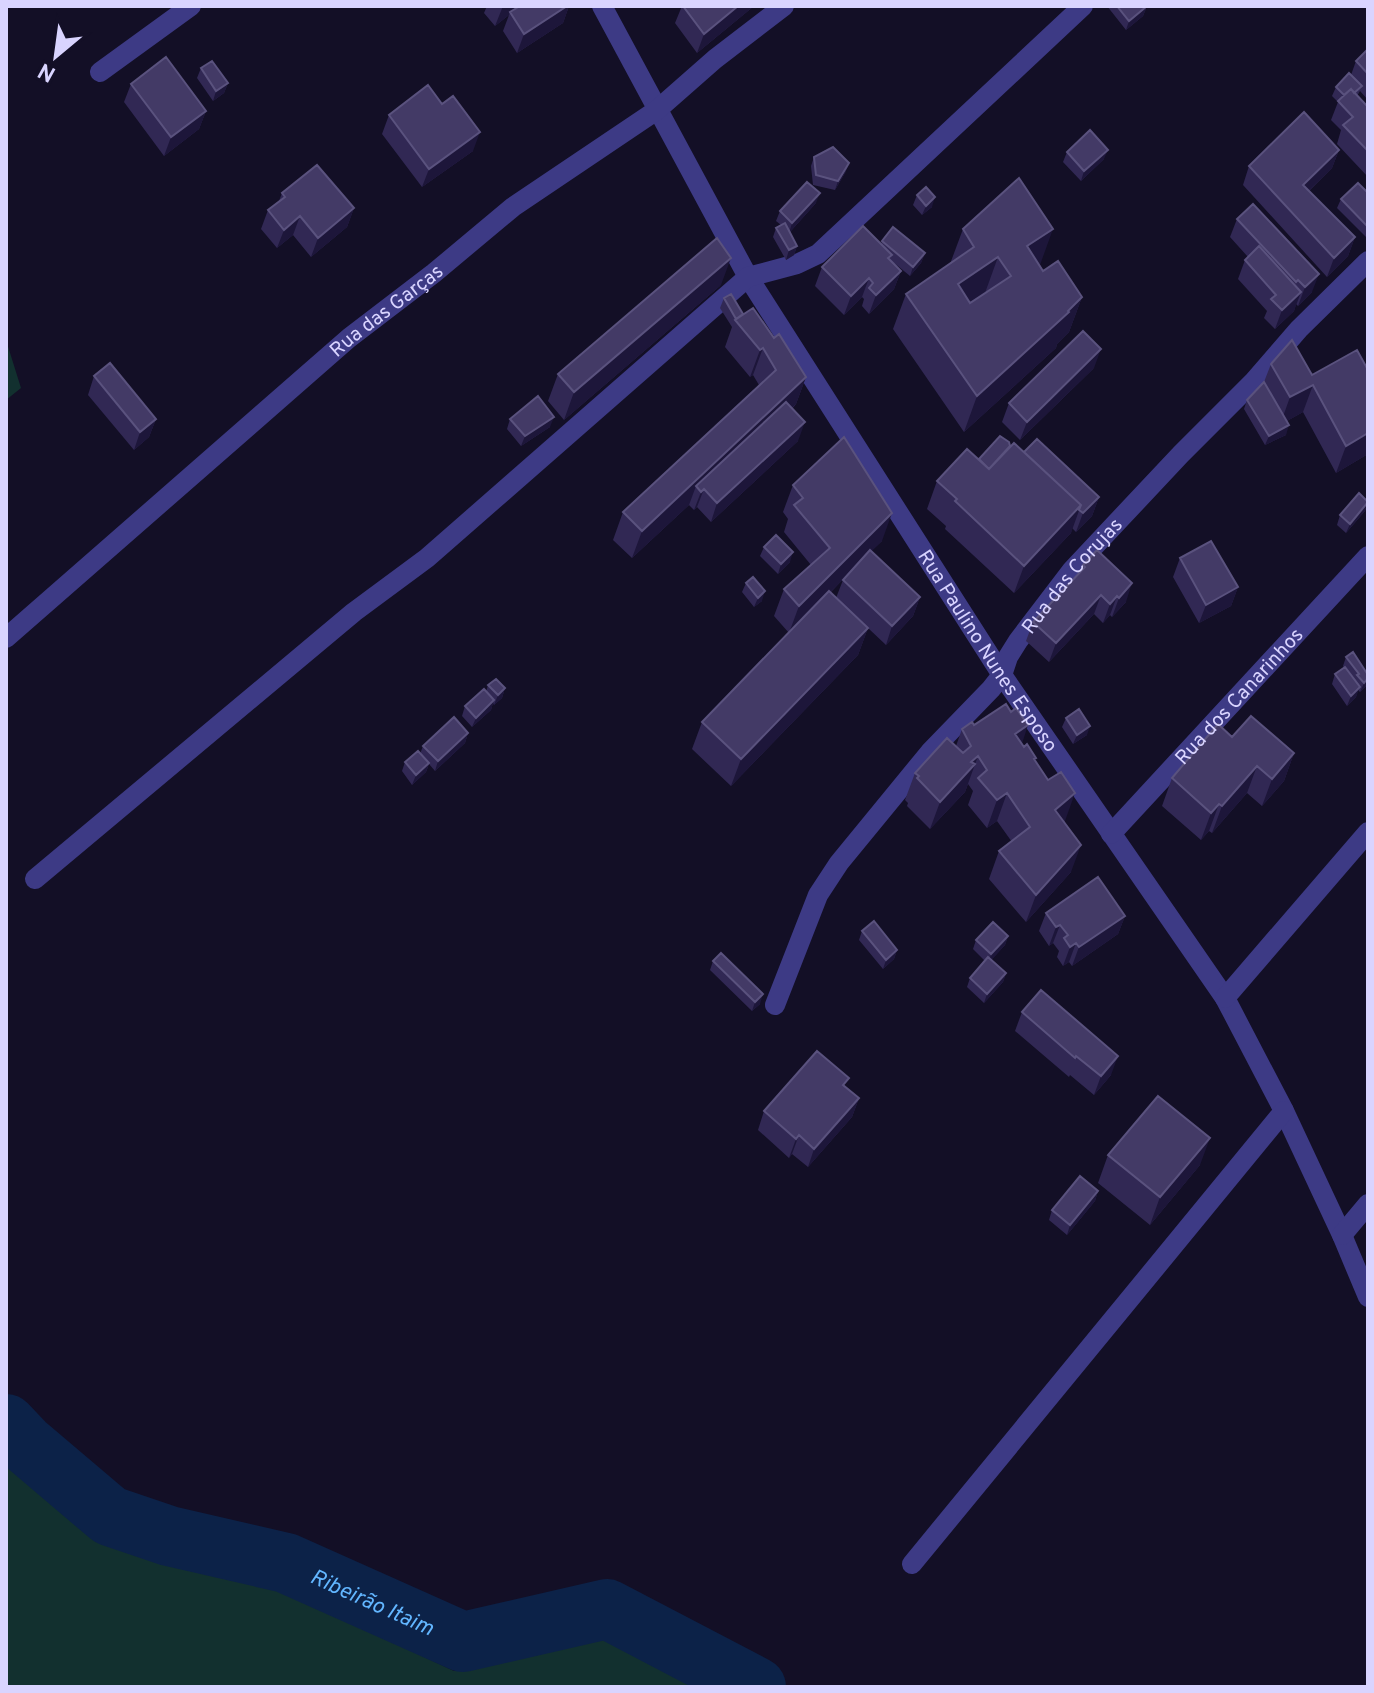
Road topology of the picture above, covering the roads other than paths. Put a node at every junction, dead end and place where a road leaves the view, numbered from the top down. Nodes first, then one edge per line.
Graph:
1 (191, 6) edge
2 (602, 6) edge
3 (784, 6) edge
4 (1083, 6) edge
5 (100, 72) dead end
6 (657, 110) junction
7 (1368, 261) edge
8 (748, 277) junction
9 (1368, 556) edge
10 (6, 638) edge
11 (1002, 675) junction
12 (1368, 832) edge
13 (1111, 834) junction
14 (35, 879) dead end
15 (1225, 998) junction
16 (775, 1005) dead end
17 (1284, 1111) junction
18 (1368, 1204) edge
19 (1342, 1235) junction
20 (1368, 1297) edge
21 (912, 1564) dead end

1 - 5 street
2 - 6 street, Rua Paulino Nunes Esposo
3 - 6 street, Rua das Garças
4 - 8 street
6 - 8 street, Rua Paulino Nunes Esposo
6 - 10 street, Rua das Garças
7 - 11 street, Rua das Corujas
8 - 11 street, Rua Paulino Nunes Esposo
8 - 14 street
9 - 13 street, Rua dos Canarinhos
11 - 13 street, Rua Paulino Nunes Esposo
11 - 16 street, Rua das Corujas
12 - 15 street
13 - 15 street, Rua Paulino Nunes Esposo
15 - 17 street, Rua Paulino Nunes Esposo
17 - 19 street, Rua Paulino Nunes Esposo
17 - 21 street
18 - 19 street
19 - 20 street, Rua Paulino Nunes Esposo

